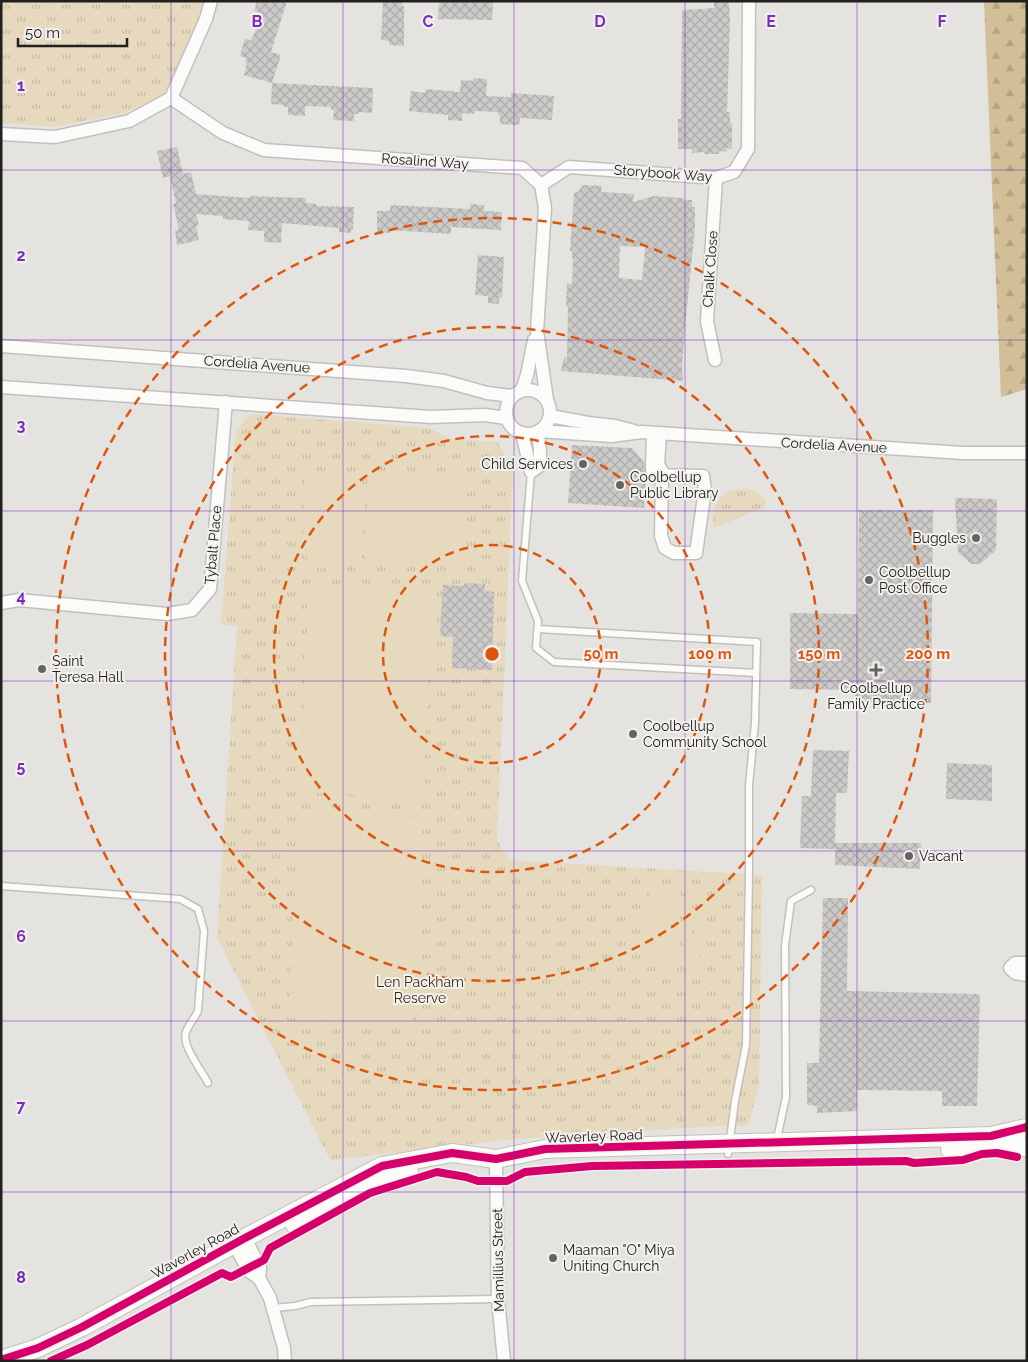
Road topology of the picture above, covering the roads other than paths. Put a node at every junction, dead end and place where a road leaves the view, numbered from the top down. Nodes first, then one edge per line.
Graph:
1 (211, 1) edge
2 (749, 1) edge
3 (171, 98) junction
4 (1, 134) edge
5 (716, 178) junction
6 (541, 185) junction
7 (536, 331) junction
8 (1, 346) edge
9 (715, 360) dead end
10 (1, 386) edge
11 (517, 393) junction
12 (547, 400) junction
13 (226, 402) junction
14 (550, 416) junction
15 (506, 418) junction
16 (538, 431) junction
17 (522, 433) junction
18 (652, 433) junction
19 (1027, 453) edge
20 (531, 472) junction
21 (662, 475) junction
22 (1, 603) edge
23 (538, 628) junction
24 (756, 673) junction
25 (1, 886) edge
26 (811, 890) dead end
27 (1027, 963) edge
28 (1027, 975) edge
29 (208, 1083) dead end
30 (1026, 1128) edge
31 (779, 1143) junction
32 (1027, 1148) edge
33 (728, 1149) junction
34 (496, 1165) junction
35 (242, 1246) junction
36 (498, 1299) junction
37 (273, 1308) junction
38 (1, 1360) edge
39 (32, 1361) edge
40 (284, 1361) edge
41 (504, 1361) edge

1 - 3 street
2 - 5 street, Storybook Way
3 - 4 street
3 - 6 street, Rosalind Way
5 - 6 street, Storybook Way
5 - 9 street, Chalk Close
6 - 7 street
7 - 11 street
7 - 12 street
8 - 11 street, Cordelia Avenue
10 - 13 street
11 - 12 street
11 - 15 street
12 - 14 street
13 - 15 street
13 - 22 street, Tybalt Place
14 - 16 street
14 - 18 street
15 - 17 street
16 - 17 street
16 - 18 street
16 - 20 street
17 - 20 street
18 - 19 street, Cordelia Avenue
18 - 21 street
20 - 23 lane
21 - 21 street
23 - 24 lane
23 - 24 lane
24 - 33 lane
25 - 29 lane
26 - 31 lane
27 - 28 street
30 - 31 street, Waverley Road
30 - 32 street
31 - 33 street, Waverley Road
32 - 33 street, Waverley Road
33 - 34 street, Waverley Road
34 - 35 street, Waverley Road
34 - 36 street, Mamillius Street
35 - 37 street
35 - 38 street, Waverley Road
35 - 39 street, Waverley Road
36 - 37 lane
36 - 41 street, Mamillius Street
37 - 40 street

